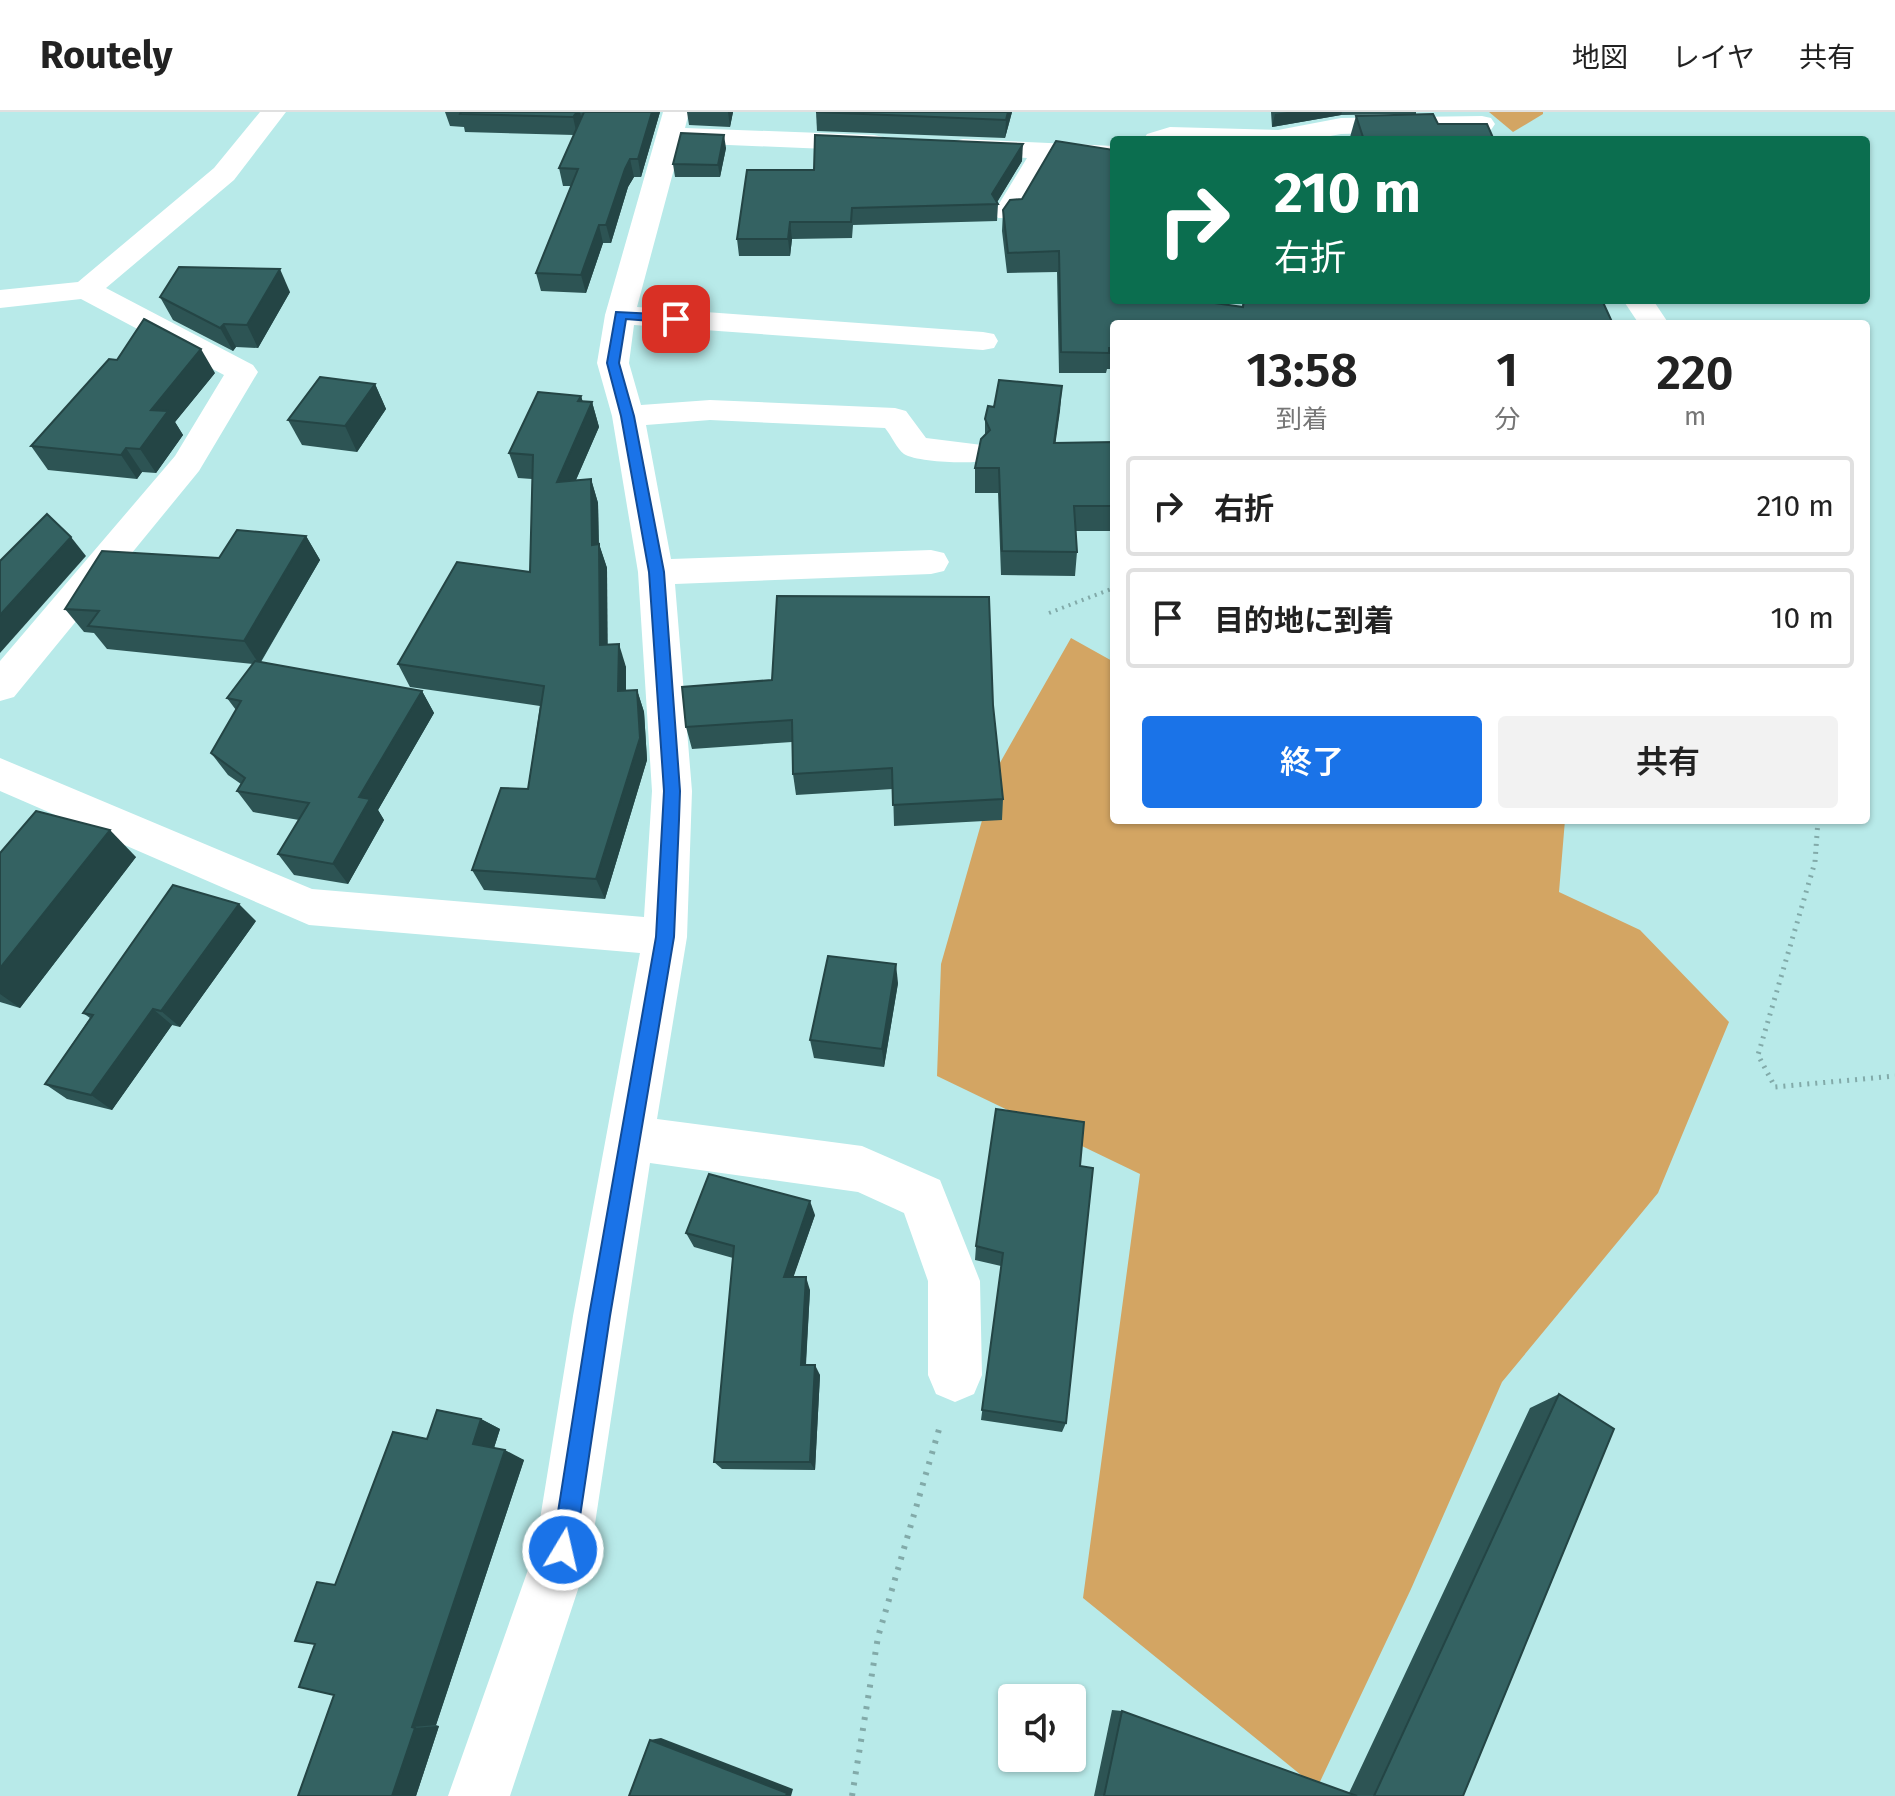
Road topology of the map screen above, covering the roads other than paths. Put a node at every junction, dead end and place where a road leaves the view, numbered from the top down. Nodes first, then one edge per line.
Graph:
1 (273, 112) edge
2 (855, 112) edge
3 (1026, 117) dead end
4 (1339, 119) edge
5 (672, 124) edge
6 (1484, 125) edge
7 (1167, 136) edge
8 (1206, 136) edge
9 (1284, 136) edge
10 (832, 142) junction
11 (896, 144) edge
12 (943, 146) edge
13 (1034, 149) junction
14 (1110, 155) edge
15 (1008, 212) edge
16 (86, 290) junction
17 (0, 299) edge
18 (620, 315) junction
19 (983, 341) dead end
20 (628, 416) junction
21 (970, 453) dead end
22 (931, 562) dead end
23 (656, 572) junction
24 (0, 687) edge
25 (0, 774) edge
26 (665, 937) junction
27 (630, 1138) junction
28 (955, 1375) road end
29 (479, 1796) edge

1 - 16 street
2 - 10 street
3 - 13 street
4 - 6 street
4 - 9 street
5 - 10 street
5 - 18 street
7 - 8 street
10 - 11 street
12 - 13 street
13 - 14 street
13 - 15 street
16 - 17 street
16 - 24 street
18 - 19 street
18 - 20 street
20 - 21 street
20 - 23 street
22 - 23 street
23 - 26 street
25 - 26 street
26 - 27 street
27 - 28 street
27 - 29 street

